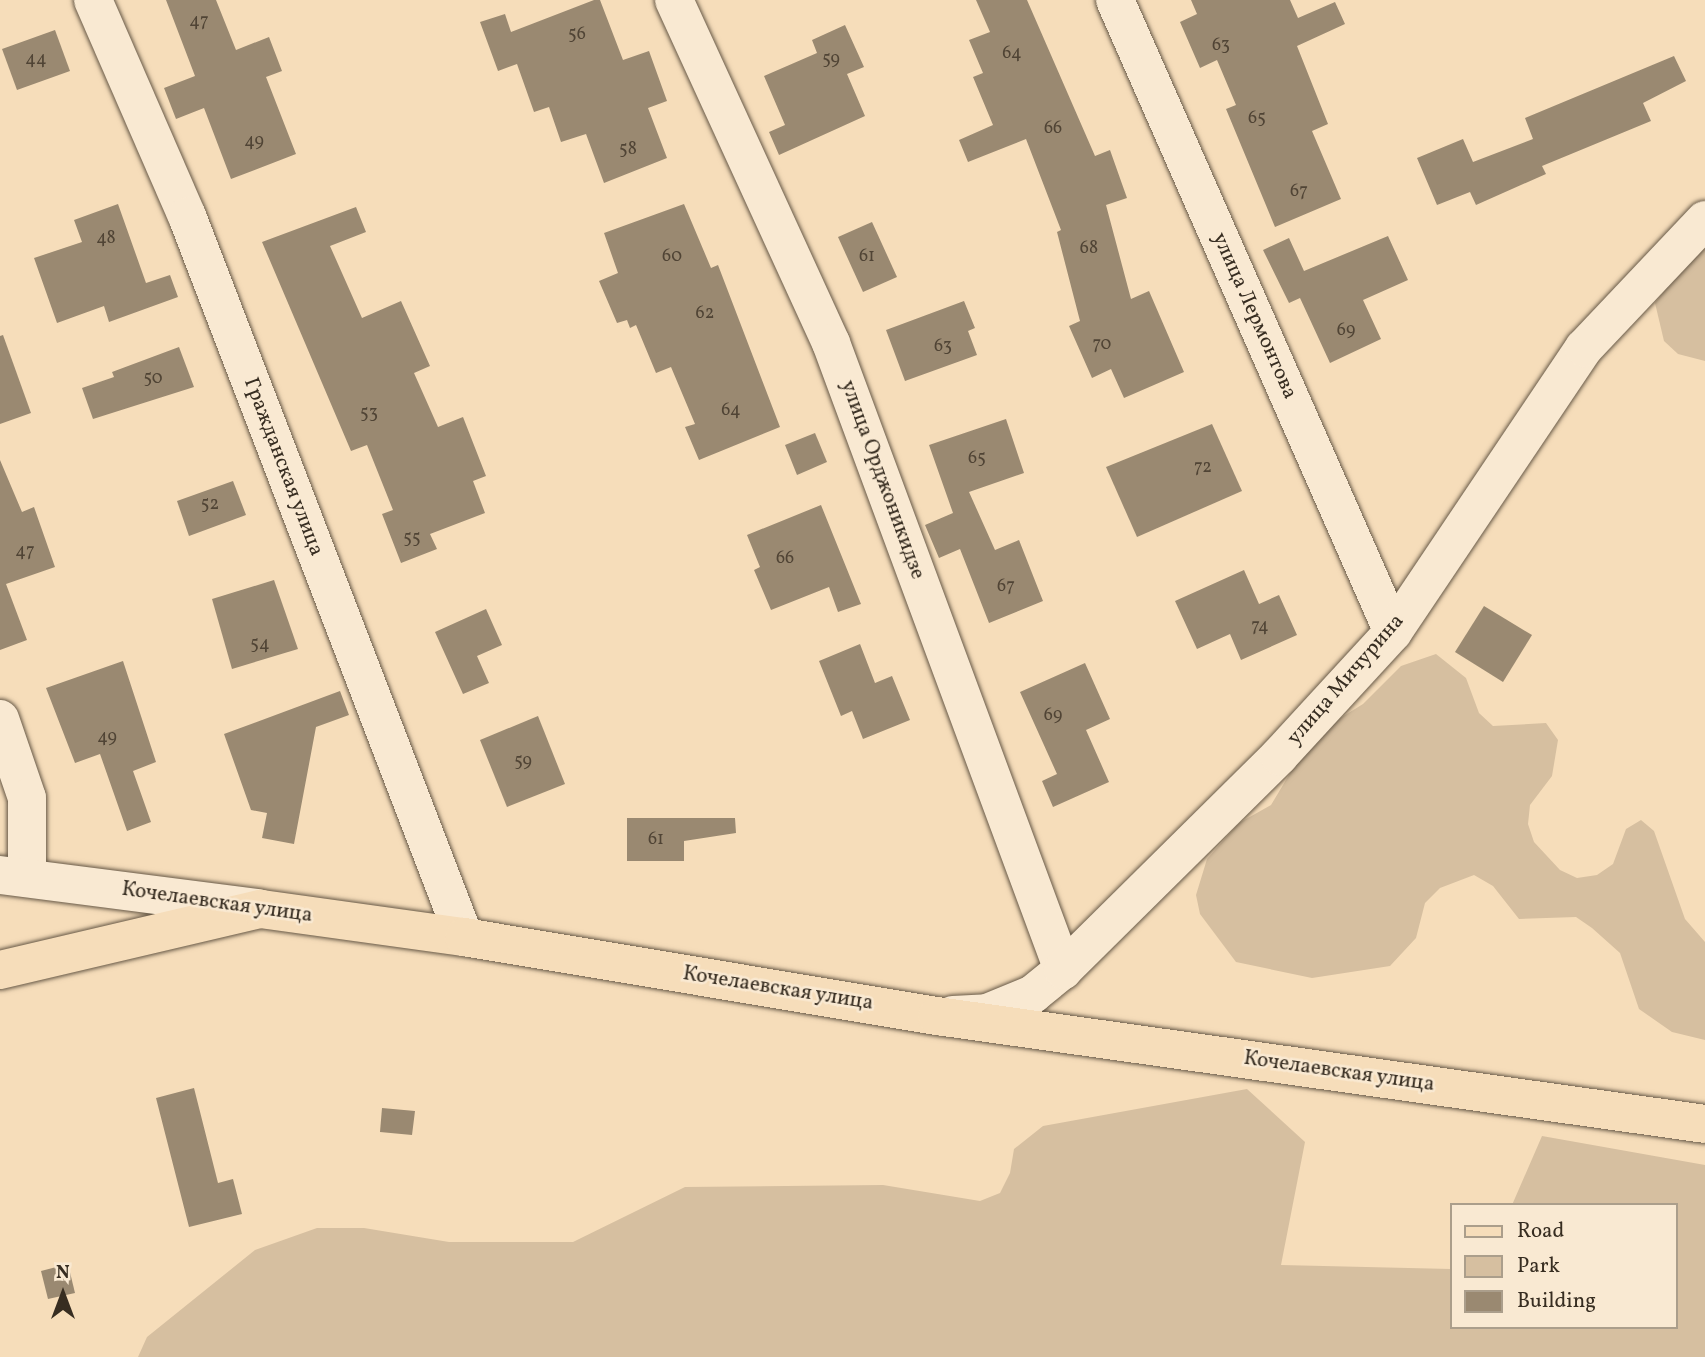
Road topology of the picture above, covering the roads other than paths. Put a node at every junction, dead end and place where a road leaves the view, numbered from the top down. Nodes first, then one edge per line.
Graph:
1 (93, 0) edge
2 (674, 0) edge
3 (1115, 0) edge
4 (1705, 220) edge
5 (1393, 632) junction
6 (0, 719) edge
7 (13, 876) edge
8 (261, 909) junction
9 (464, 937) junction
10 (0, 970) edge
11 (1063, 970) junction
12 (937, 1016) junction
13 (1705, 1124) edge

1 - 9 street, Гражданская улица
2 - 11 street, улица Орджоникидзе
3 - 5 street, улица Лермонтова
4 - 5 street, улица Мичурина
5 - 11 street, улица Мичурина
6 - 7 street
7 - 8 street, Кочелаевская улица
8 - 9 main road, Кочелаевская улица
8 - 10 main road
9 - 12 main road, Кочелаевская улица
11 - 12 street, улица Мичурина
12 - 13 main road, Кочелаевская улица

